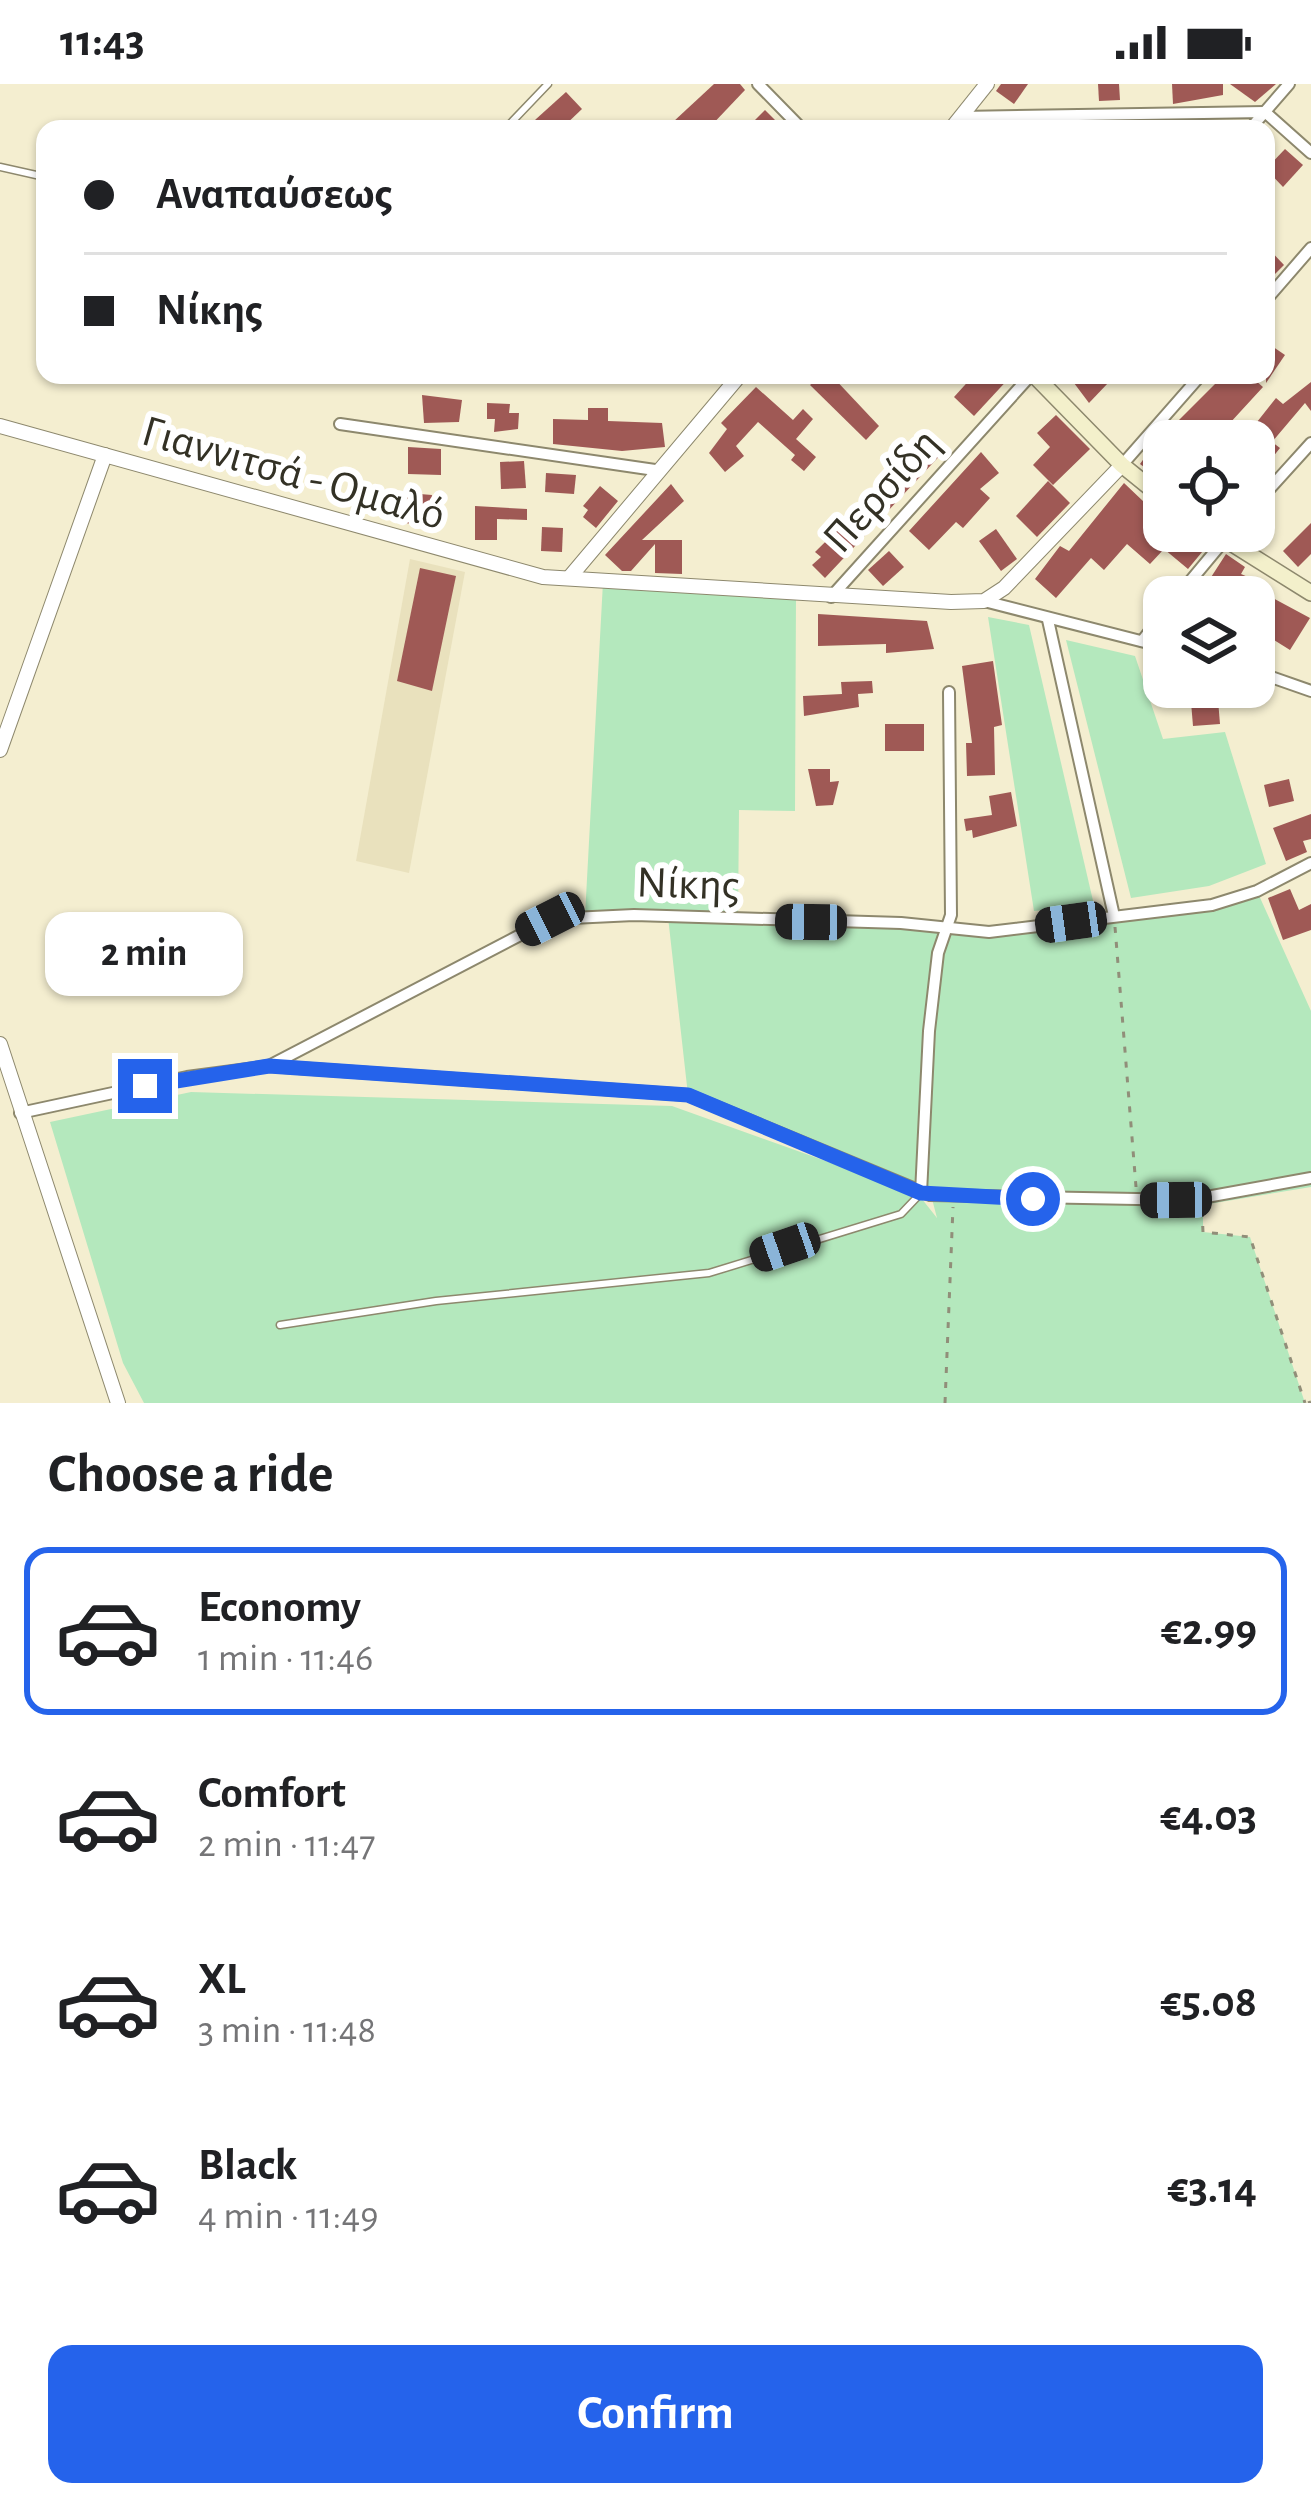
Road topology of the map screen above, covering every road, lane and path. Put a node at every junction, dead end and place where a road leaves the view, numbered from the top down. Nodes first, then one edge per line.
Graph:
1 (548, 84) edge
2 (758, 84) edge
3 (987, 84) edge
4 (1289, 84) edge
5 (1265, 112) junction
6 (514, 120) edge
7 (793, 120) edge
8 (958, 120) edge
9 (1040, 120) edge
10 (1258, 120) edge
11 (1274, 120) edge
12 (1275, 121) edge
13 (1311, 153) edge
14 (0, 167) edge
15 (36, 175) edge
16 (1311, 248) edge
17 (1275, 290) edge
18 (732, 384) edge
19 (1025, 384) edge
20 (1042, 384) edge
21 (1193, 384) edge
22 (340, 424) dead end
23 (0, 426) edge
24 (1311, 443) edge
25 (105, 454) junction
26 (1122, 465) junction
27 (655, 470) junction
28 (1143, 482) edge
29 (1275, 483) edge
30 (1250, 552) edge
31 (569, 578) junction
32 (1311, 593) edge
33 (831, 597) junction
34 (984, 601) junction
35 (1048, 620) junction
36 (1142, 641) edge
37 (1275, 678) edge
38 (949, 692) dead end
39 (1311, 692) edge
40 (0, 750) edge
41 (1311, 863) edge
42 (1114, 916) junction
43 (946, 930) junction
44 (0, 1044) edge
45 (269, 1066) junction
46 (20, 1113) junction
47 (1311, 1178) edge
48 (921, 1193) junction
49 (954, 1196) junction
50 (1202, 1198) junction
51 (1137, 1201) junction
52 (280, 1324) dead end
53 (118, 1403) edge
54 (945, 1403) edge
55 (1308, 1403) edge

1 - 6 lane
2 - 7 street
3 - 8 street
4 - 5 street
5 - 9 street
5 - 10 street
5 - 11 street
12 - 13 street
14 - 15 lane
16 - 17 street
18 - 27 street
19 - 33 street, Περσίδη
20 - 26 main road
21 - 26 street
22 - 27 street
23 - 25 street, Γιαννιτσά - Ομαλό
24 - 29 street
25 - 31 street, Γιαννιτσά - Ομαλό
25 - 40 street
26 - 28 main road
26 - 34 street
27 - 31 street
30 - 32 main road
31 - 33 street, Γιαννιτσά - Ομαλό
33 - 34 street, Γιαννιτσά - Ομαλό
34 - 35 street
35 - 36 street
35 - 42 street
37 - 39 street
38 - 43 street
41 - 42 street, Νίκης
42 - 43 street, Νίκης
42 - 51 path
43 - 45 street, Νίκης
43 - 48 street
44 - 46 street
45 - 46 street, Νίκης
45 - 48 street
46 - 53 street
47 - 50 street
48 - 49 street
48 - 52 lane
49 - 51 street
49 - 54 path
50 - 51 street
50 - 55 path

